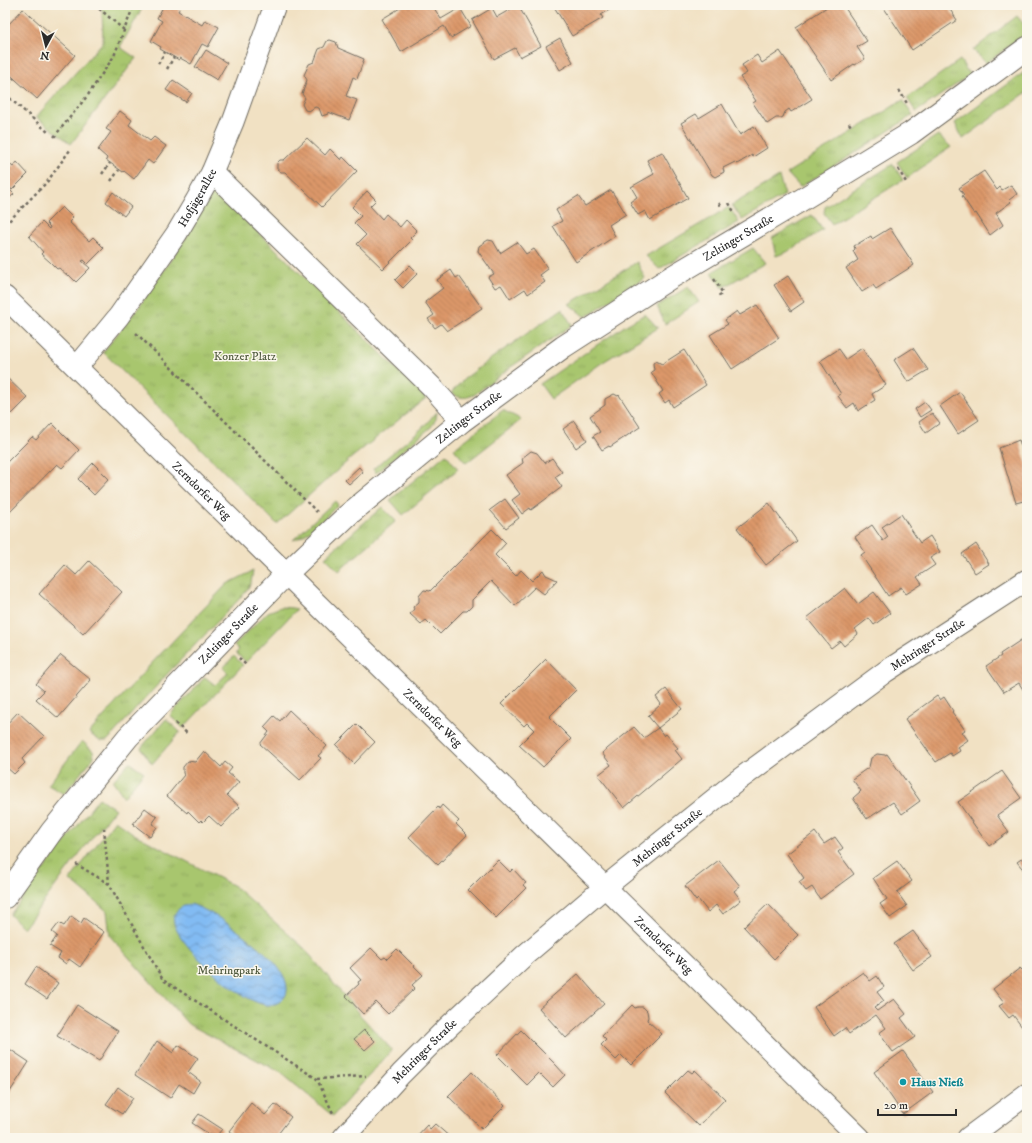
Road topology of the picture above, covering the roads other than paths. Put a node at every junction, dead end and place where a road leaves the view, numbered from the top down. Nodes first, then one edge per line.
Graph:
1 (275, 5) edge
2 (1027, 48) edge
3 (212, 172) junction
4 (5, 297) edge
5 (77, 367) junction
6 (462, 421) junction
7 (286, 574) junction
8 (1027, 580) edge
9 (605, 887) junction
10 (5, 897) edge
11 (1027, 1094) edge
12 (344, 1137) edge
13 (860, 1138) edge
14 (968, 1138) edge

1 - 3 street, Hofjägerallee
2 - 6 street, Zeltinger Straße
3 - 5 street, Hofjägerallee
3 - 6 street
4 - 5 street, Zerndorfer Weg
5 - 7 street, Zerndorfer Weg
6 - 7 street, Zeltinger Straße
7 - 9 street, Zerndorfer Weg
7 - 10 street, Zeltinger Straße
8 - 9 street, Mehringer Straße
9 - 12 street, Mehringer Straße
9 - 13 street, Zerndorfer Weg
11 - 14 street

